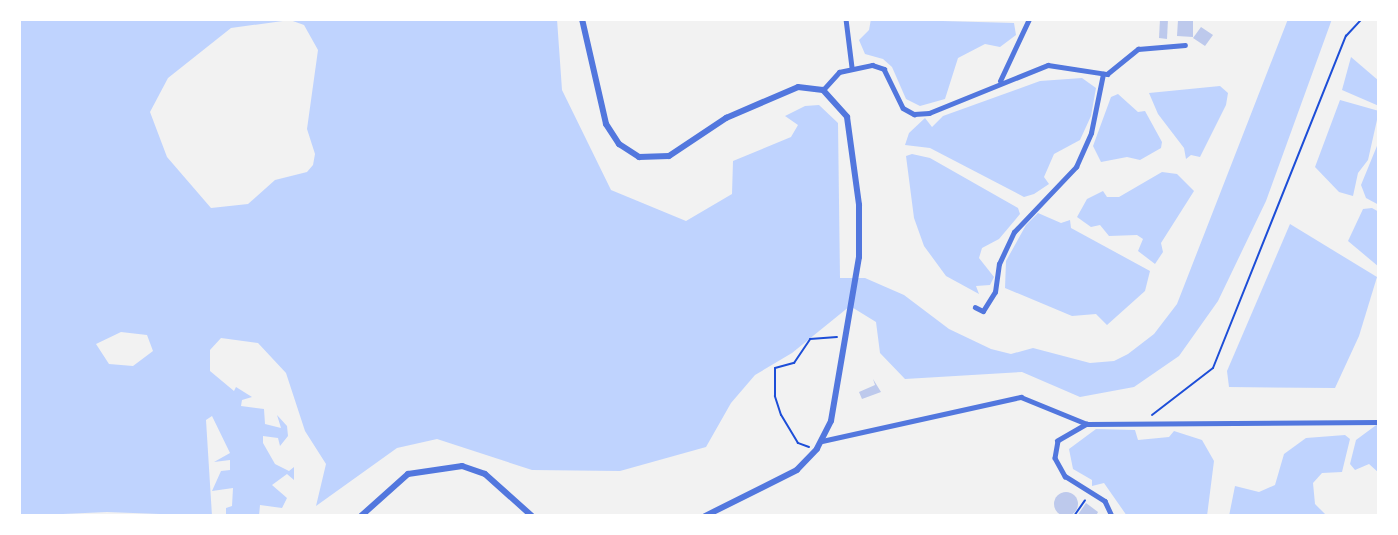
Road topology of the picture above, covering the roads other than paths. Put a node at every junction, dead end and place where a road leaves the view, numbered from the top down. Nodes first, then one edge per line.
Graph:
1 (582, 19) edge
2 (846, 19) edge
3 (1029, 19) edge
4 (1185, 46) dead end
5 (852, 66) junction
6 (1103, 74) junction
7 (1000, 82) junction
8 (823, 90) junction
9 (975, 307) dead end
10 (1379, 422) edge
11 (1087, 424) junction
12 (821, 441) junction
13 (361, 516) edge
14 (532, 516) edge
15 (705, 516) edge
16 (1112, 516) edge

1 - 8 street
2 - 5 street
3 - 7 street
4 - 6 street
5 - 7 street
5 - 8 street
6 - 7 street
6 - 9 street
8 - 12 street
10 - 11 street
11 - 12 street
11 - 16 street
12 - 15 street
13 - 14 street

